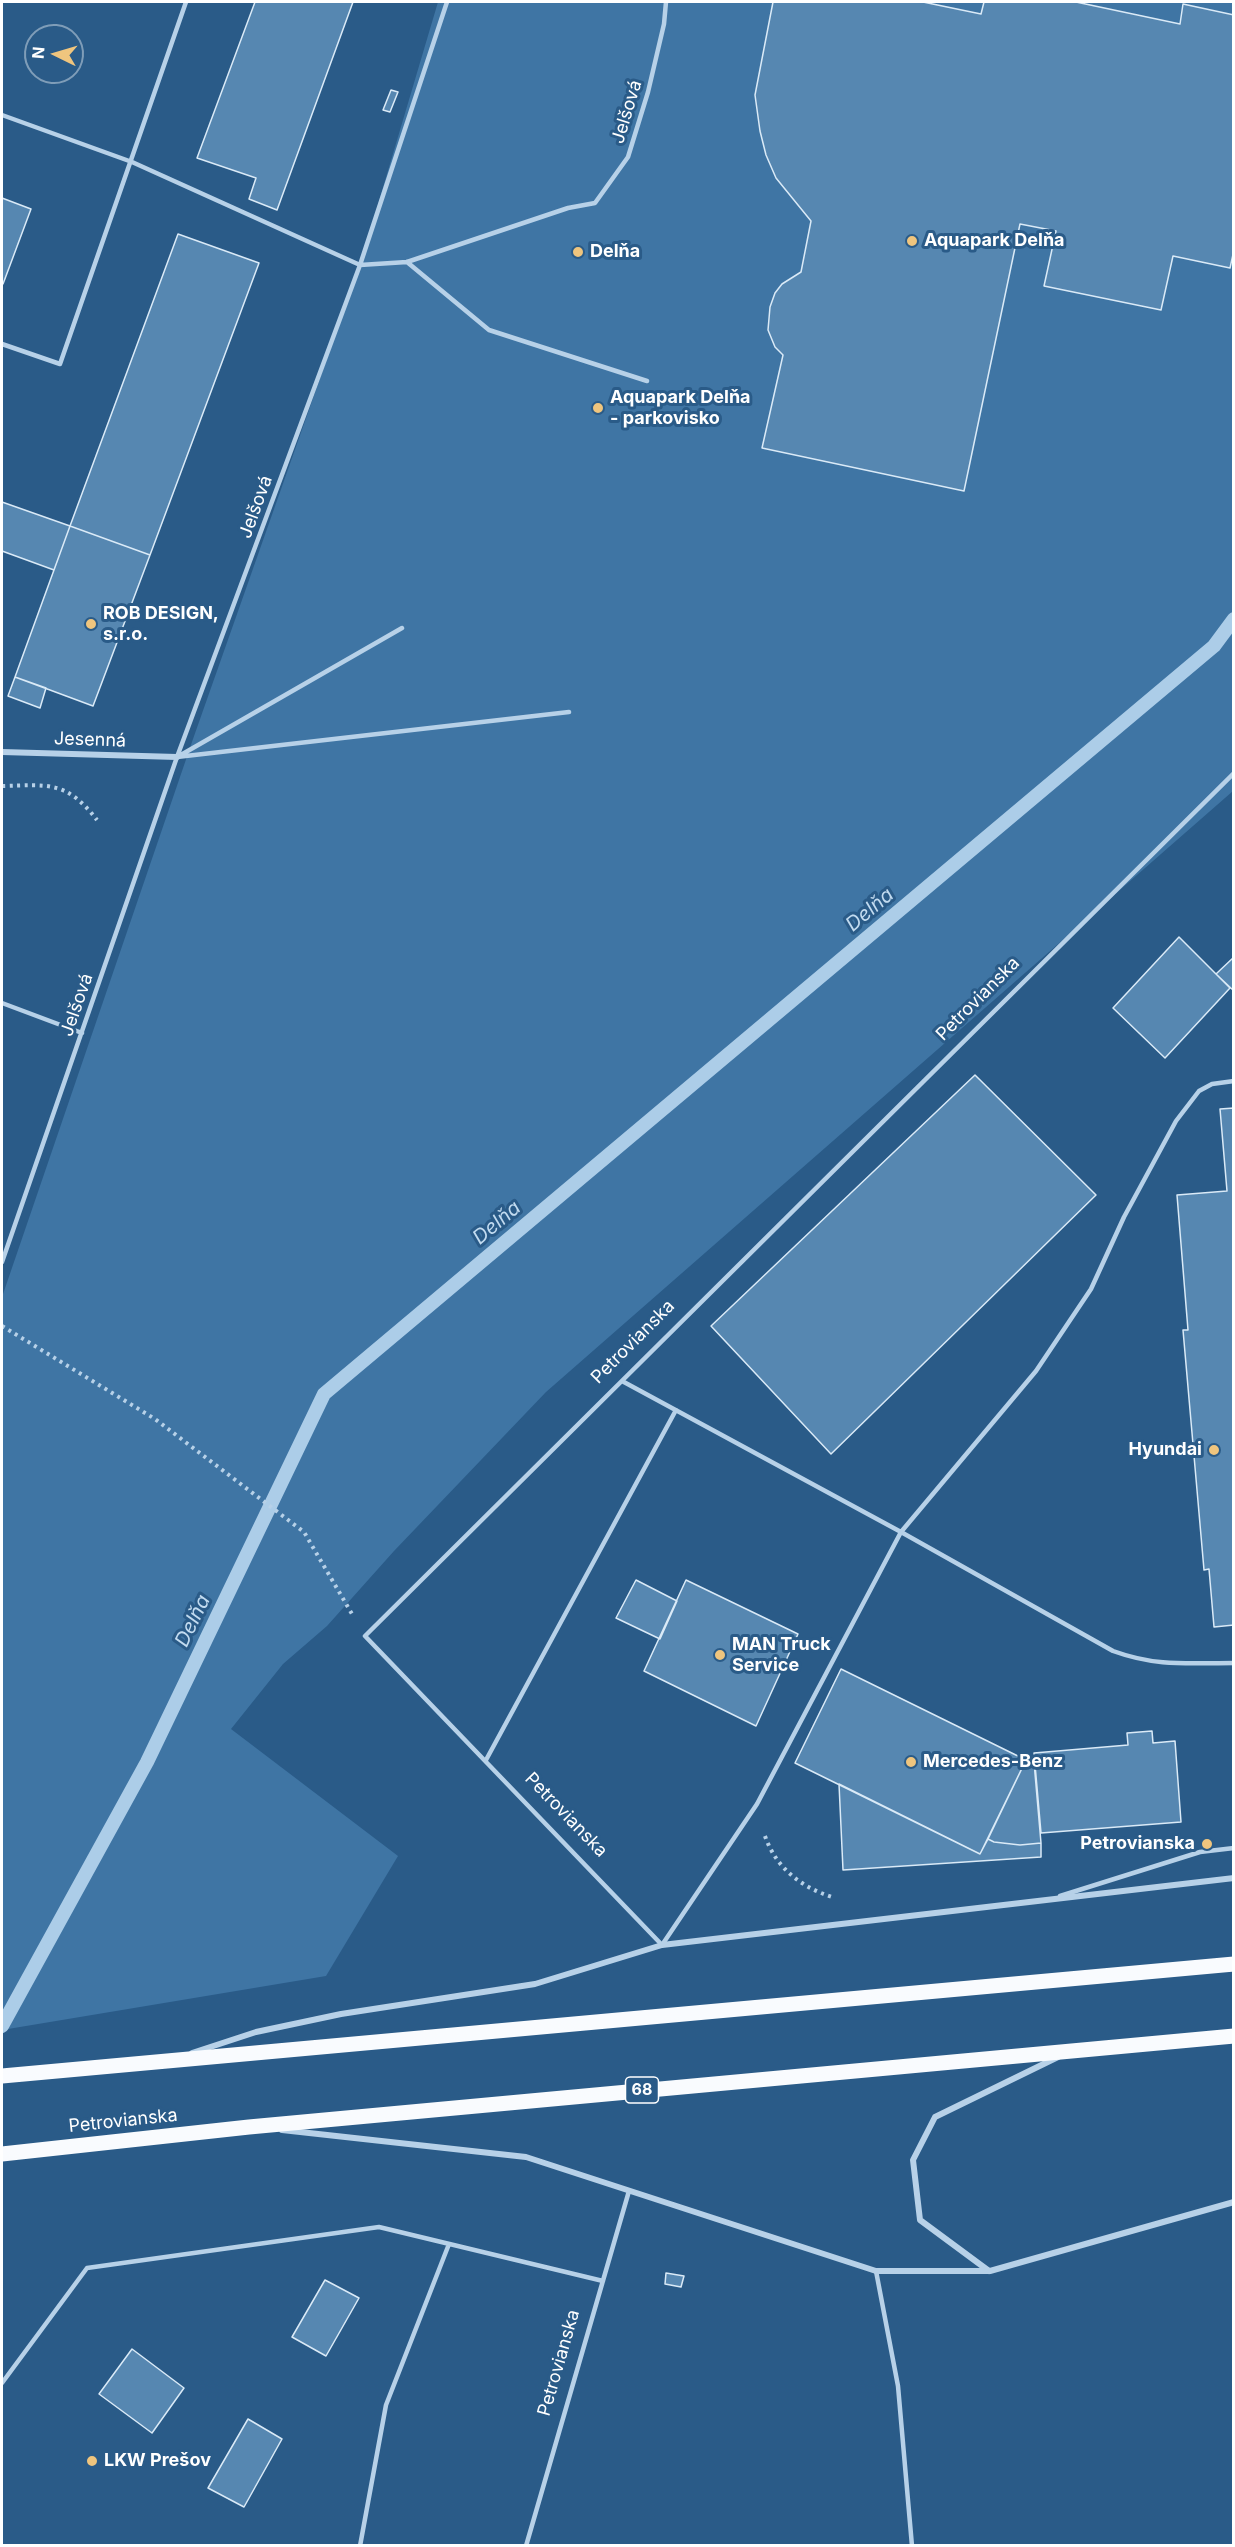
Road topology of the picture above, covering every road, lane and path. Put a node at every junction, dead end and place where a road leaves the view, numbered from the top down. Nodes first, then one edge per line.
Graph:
1 (186, 2) edge
2 (447, 2) edge
3 (666, 2) edge
4 (2, 115) edge
5 (132, 162) junction
6 (407, 262) junction
7 (360, 265) junction
8 (2, 344) edge
9 (647, 381) dead end
10 (402, 628) dead end
11 (569, 712) dead end
12 (2, 752) edge
13 (177, 757) junction
14 (1233, 772) edge
15 (2, 786) edge
16 (97, 820) dead end
17 (2, 1003) edge
18 (82, 1033) junction
19 (1233, 1081) edge
20 (2, 1262) edge
21 (2, 1326) edge
22 (622, 1381) junction
23 (676, 1410) junction
24 (901, 1532) junction
25 (365, 1636) junction
26 (1233, 1663) edge
27 (486, 1760) junction
28 (757, 1804) junction
29 (1233, 1848) edge
30 (1233, 1878) edge
31 (839, 1899) dead end
32 (1049, 1900) junction
33 (663, 1945) junction
34 (1233, 1964) edge
35 (1233, 2036) edge
36 (1074, 2050) junction
37 (163, 2063) junction
38 (2, 2076) edge
39 (249, 2127) junction
40 (2, 2154) edge
41 (629, 2191) junction
42 (1233, 2202) edge
43 (449, 2244) junction
44 (876, 2271) junction
45 (990, 2271) junction
46 (603, 2281) junction
47 (2, 2383) edge
48 (360, 2546) edge
49 (526, 2546) edge
50 (912, 2546) edge

1 - 5 lane
2 - 7 lane, Jelšová
3 - 6 lane, Jelšová
4 - 5 lane, Jelšová
5 - 7 lane, Jelšová
5 - 8 lane
6 - 7 lane, Jelšová
6 - 9 lane
7 - 13 lane, Jelšová
10 - 13 lane
11 - 13 lane
12 - 13 street, Jesenná
13 - 18 lane, Jelšová
14 - 22 lane, Petrovianska
15 - 16 path
17 - 18 lane
18 - 20 lane, Jelšová
19 - 24 lane
21 - 25 path
22 - 23 lane
22 - 25 lane, Petrovianska
23 - 24 lane
23 - 27 lane
24 - 26 lane
24 - 28 lane
25 - 27 lane, Petrovianska
27 - 33 lane, Petrovianska
28 - 31 path
28 - 33 lane
29 - 32 lane
30 - 32 street
32 - 33 street
33 - 37 street
34 - 37 main road
35 - 36 main road, Petrovianska / 68
36 - 39 main road, Petrovianska / 68
36 - 45 street
37 - 38 main road
39 - 40 main road, Petrovianska / 68
39 - 41 street, Petrovianska
41 - 44 street, Petrovianska
41 - 46 lane, Petrovianska
42 - 45 street, Petrovianska
43 - 46 lane
43 - 47 lane
43 - 48 lane
44 - 45 street, Petrovianska
44 - 50 lane
46 - 49 lane, Petrovianska

